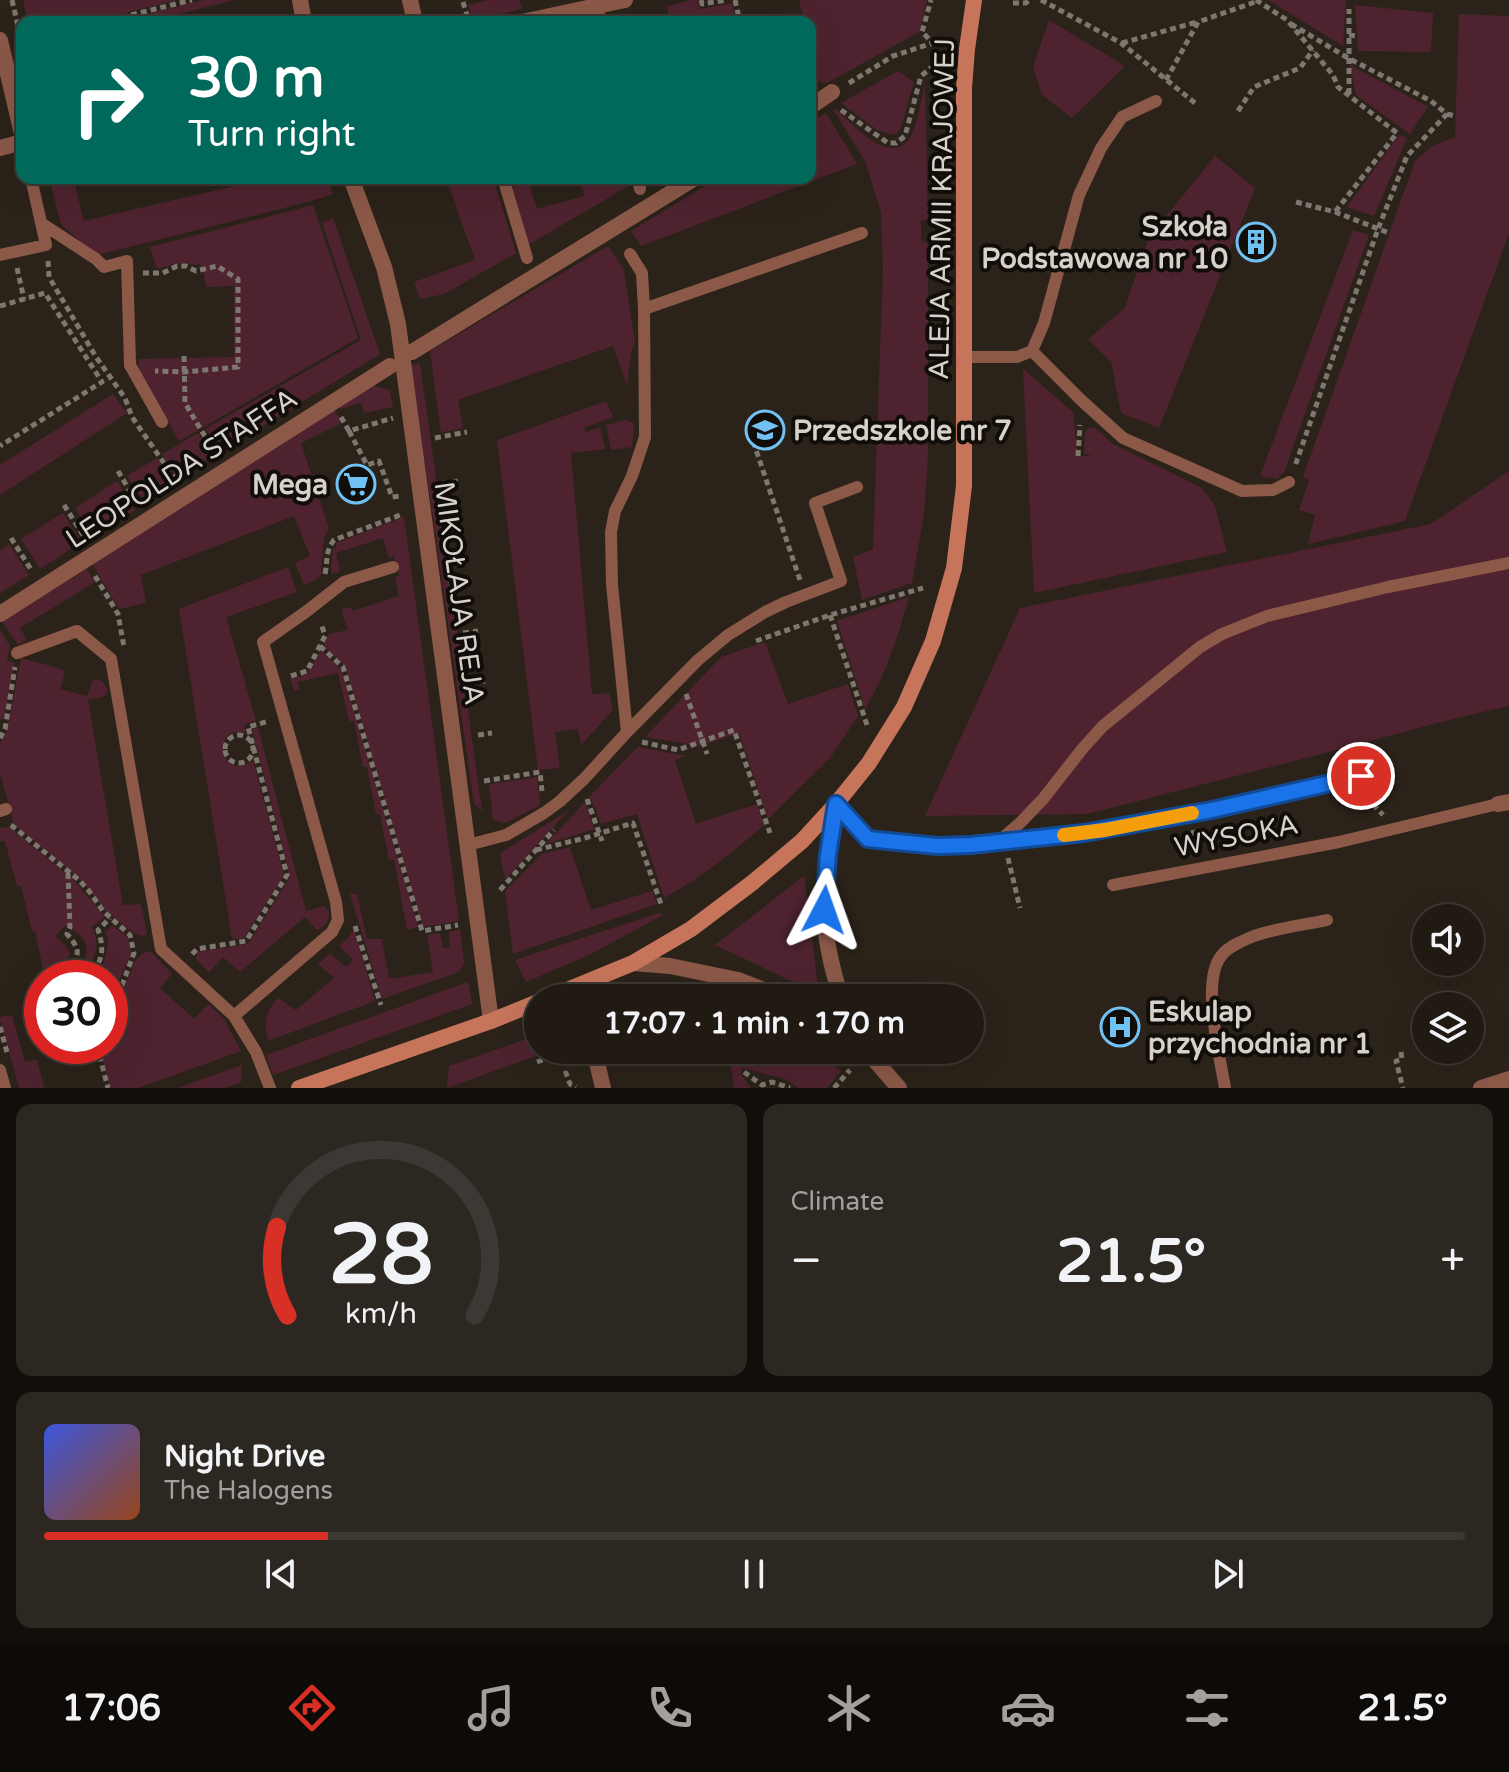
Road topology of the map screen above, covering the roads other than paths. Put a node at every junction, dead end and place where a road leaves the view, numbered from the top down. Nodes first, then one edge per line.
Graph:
1 (625, 0) edge
2 (974, 0) edge
3 (599, 14) edge
4 (0, 40) edge
5 (1156, 101) dead end
6 (16, 108) edge
7 (32, 184) edge
8 (353, 184) edge
9 (505, 184) edge
10 (685, 184) edge
11 (41, 223) junction
12 (862, 233) dead end
13 (6, 253) edge
14 (630, 254) dead end
15 (527, 258) dead end
16 (644, 309) junction
17 (1032, 351) junction
18 (412, 352) dead end
19 (965, 357) junction
20 (390, 366) dead end
21 (162, 422) dead end
22 (1289, 482) road end
23 (857, 487) dead end
24 (1509, 563) edge
25 (393, 567) dead end
26 (0, 614) edge
27 (17, 653) road end
28 (627, 732) junction
29 (1361, 776) dead end
30 (1504, 803) edge
31 (836, 804) junction
32 (1001, 842) junction
33 (468, 845) junction
34 (1113, 885) dead end
35 (1327, 920) dead end
36 (633, 963) junction
37 (593, 984) edge
38 (748, 984) edge
39 (837, 984) edge
40 (524, 1008) edge
41 (234, 1016) junction
42 (491, 1021) junction
43 (597, 1064) edge
44 (878, 1064) edge
45 (0, 1070) edge
46 (1509, 1079) edge
47 (5, 1088) edge
48 (270, 1088) edge
49 (299, 1088) edge
50 (603, 1088) edge
51 (899, 1088) edge
52 (1225, 1088) edge
53 (1481, 1088) edge

1 - 3 street
2 - 19 street, ALEJA ARMII KRAJOWEJ
4 - 6 street
5 - 17 lane
7 - 11 lane
8 - 33 street, MIKOŁAJA REJA
9 - 15 lane
10 - 18 street
11 - 13 lane
11 - 21 lane
12 - 16 lane
14 - 16 lane
16 - 28 lane
17 - 19 lane
17 - 22 lane
19 - 31 street, ALEJA ARMII KRAJOWEJ
20 - 26 street, LEOPOLDA STAFFA
23 - 28 lane
24 - 32 lane
25 - 41 lane
27 - 41 lane
28 - 33 lane
29 - 32 lane
30 - 34 lane, WYSOKA
31 - 32 lane
31 - 36 street, ALEJA ARMII KRAJOWEJ
31 - 39 street
33 - 42 street, MIKOŁAJA REJA
35 - 52 lane
36 - 37 street, ALEJA ARMII KRAJOWEJ
36 - 38 street
40 - 42 street
41 - 48 lane
42 - 49 street
43 - 50 street
44 - 51 street
45 - 47 lane
46 - 53 street

